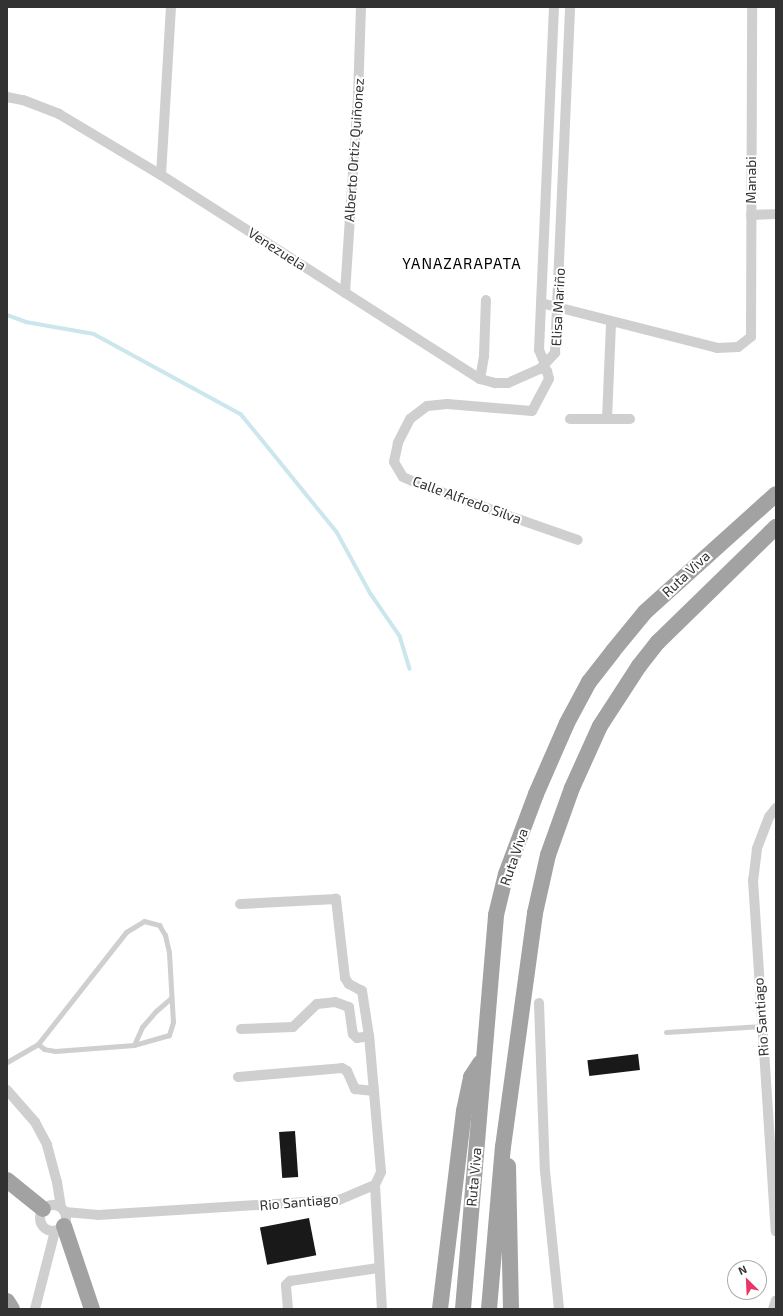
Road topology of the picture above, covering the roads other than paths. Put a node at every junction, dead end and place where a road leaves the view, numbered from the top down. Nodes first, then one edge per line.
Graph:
1 (171, 7) edge
2 (361, 7) edge
3 (554, 7) edge
4 (570, 7) edge
5 (752, 7) edge
6 (7, 97) edge
7 (161, 175) junction
8 (776, 214) edge
9 (751, 215) junction
10 (345, 293) junction
11 (486, 300) dead end
12 (541, 303) junction
13 (559, 308) junction
14 (611, 323) junction
15 (543, 366) junction
16 (480, 379) junction
17 (570, 419) dead end
18 (607, 419) junction
19 (630, 419) dead end
20 (776, 494) edge
21 (776, 527) edge
22 (578, 540) dead end
23 (776, 808) edge
24 (240, 904) dead end
25 (171, 998) junction
26 (539, 1003) dead end
27 (762, 1026) junction
28 (241, 1029) dead end
29 (666, 1032) dead end
30 (369, 1036) junction
31 (38, 1044) junction
32 (134, 1045) junction
33 (482, 1058) junction
34 (7, 1062) edge
35 (238, 1077) dead end
36 (7, 1090) edge
37 (374, 1091) junction
38 (503, 1147) junction
39 (7, 1180) edge
40 (57, 1182) junction
41 (375, 1185) junction
42 (46, 1207) junction
43 (62, 1220) junction
44 (44, 1228) junction
45 (776, 1231) edge
46 (47, 1254) junction
47 (378, 1268) junction
48 (776, 1300) edge
49 (7, 1301) edge
50 (12, 1309) edge
51 (35, 1309) edge
52 (92, 1309) edge
53 (288, 1309) edge
54 (382, 1309) edge
55 (440, 1309) edge
56 (463, 1309) edge
57 (489, 1309) edge
58 (512, 1309) edge
59 (559, 1309) edge
60 (773, 1309) edge

1 - 7 street
2 - 10 street, Alberto Ortiz Quiñonez
3 - 12 street, Elisa Mariño
4 - 13 street, Elisa Mariño
5 - 9 street, Manabi
6 - 7 street, Venezuela
7 - 10 street, Venezuela
8 - 9 street
9 - 14 street, Manabi
10 - 16 street, Venezuela
11 - 16 street
12 - 13 street
12 - 15 street, Elisa Mariño
13 - 14 street
13 - 15 street, Elisa Mariño
14 - 18 street
15 - 16 street, Venezuela
15 - 22 street, Calle Alfredo Silva
17 - 18 street
18 - 19 street
20 - 33 highway, Ruta Viva
21 - 38 highway, Ruta Viva
23 - 27 street, Rio Santiago
24 - 30 street
25 - 31 lane
25 - 32 lane
25 - 32 lane
26 - 59 street
27 - 29 lane
27 - 45 street, Rio Santiago
28 - 30 street
30 - 37 street
31 - 32 lane
31 - 34 lane
33 - 55 highway
33 - 56 highway, Ruta Viva
35 - 37 street
36 - 40 street
37 - 41 street
38 - 57 highway, Ruta Viva
38 - 58 highway
39 - 42 highway
40 - 42 street
40 - 43 street
41 - 43 street, Rio Santiago
41 - 47 street
42 - 43 street
42 - 44 street
43 - 44 street
43 - 46 street
43 - 52 highway
44 - 46 street
46 - 51 street
47 - 53 street
47 - 54 street
48 - 60 street
49 - 50 highway

